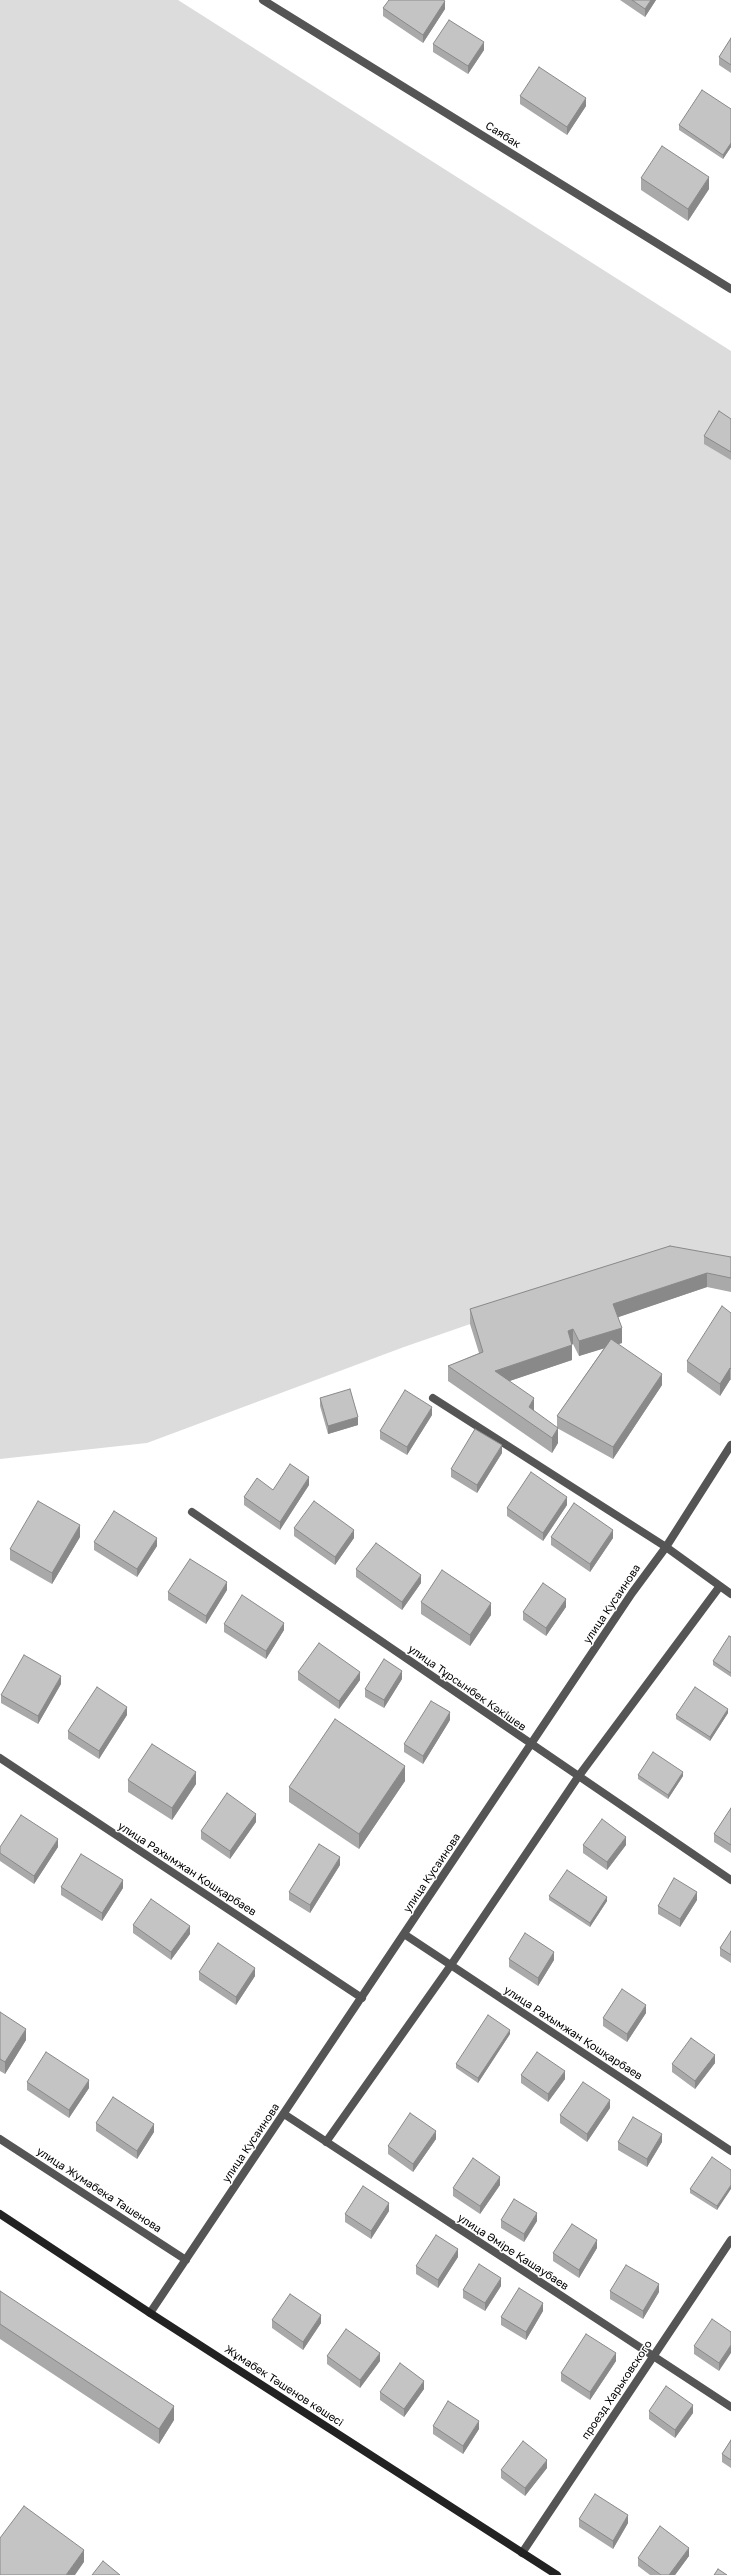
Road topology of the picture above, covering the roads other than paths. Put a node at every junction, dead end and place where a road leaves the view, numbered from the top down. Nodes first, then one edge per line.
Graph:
1 (263, 0) edge
2 (730, 286) edge
3 (433, 1398) dead end
4 (731, 1445) edge
5 (192, 1512) dead end
6 (666, 1547) junction
7 (720, 1586) junction
8 (731, 1594) edge
9 (531, 1745) junction
10 (0, 1758) edge
11 (578, 1777) junction
12 (731, 1880) edge
13 (404, 1934) junction
14 (451, 1965) junction
15 (362, 1998) junction
16 (284, 2114) junction
17 (0, 2139) edge
18 (326, 2142) junction
19 (731, 2151) edge
20 (0, 2214) edge
21 (731, 2240) edge
22 (186, 2260) junction
23 (150, 2313) junction
24 (652, 2357) junction
25 (731, 2407) edge
26 (522, 2553) junction
27 (557, 2575) edge

1 - 2 street, Саябак
3 - 6 street
4 - 6 street, улица Кусаинова
5 - 9 street, улица Тұрсынбек Кәкішев
6 - 7 street
6 - 9 street, улица Кусаинова
7 - 8 street
7 - 11 street
9 - 11 street, улица Тұрсынбек Кәкішев
9 - 13 street, улица Кусаинова
10 - 15 street, улица Рахымжан Қошқарбаев
11 - 12 street, улица Тұрсынбек Кәкішев
11 - 14 street
13 - 14 street, улица Рахымжан Қошқарбаев
13 - 15 street, улица Кусаинова
14 - 18 street
14 - 19 street, улица Рахымжан Қошқарбаев
15 - 16 street, улица Кусаинова
16 - 18 street, улица Әміре Қашаубаев
16 - 22 street, улица Кусаинова
17 - 22 street, улица Жумабека Ташенова
18 - 24 street, улица Әміре Қашаубаев
20 - 23 main road, Жұмабек Тәшенов көшесі
21 - 24 street, проезд Харьковского
22 - 23 street, улица Кусаинова
23 - 26 main road, Жұмабек Тәшенов көшесі
24 - 25 street, улица Әміре Қашаубаев
24 - 26 street, проезд Харьковского
26 - 27 main road, Жұмабек Тәшенов көшесі

